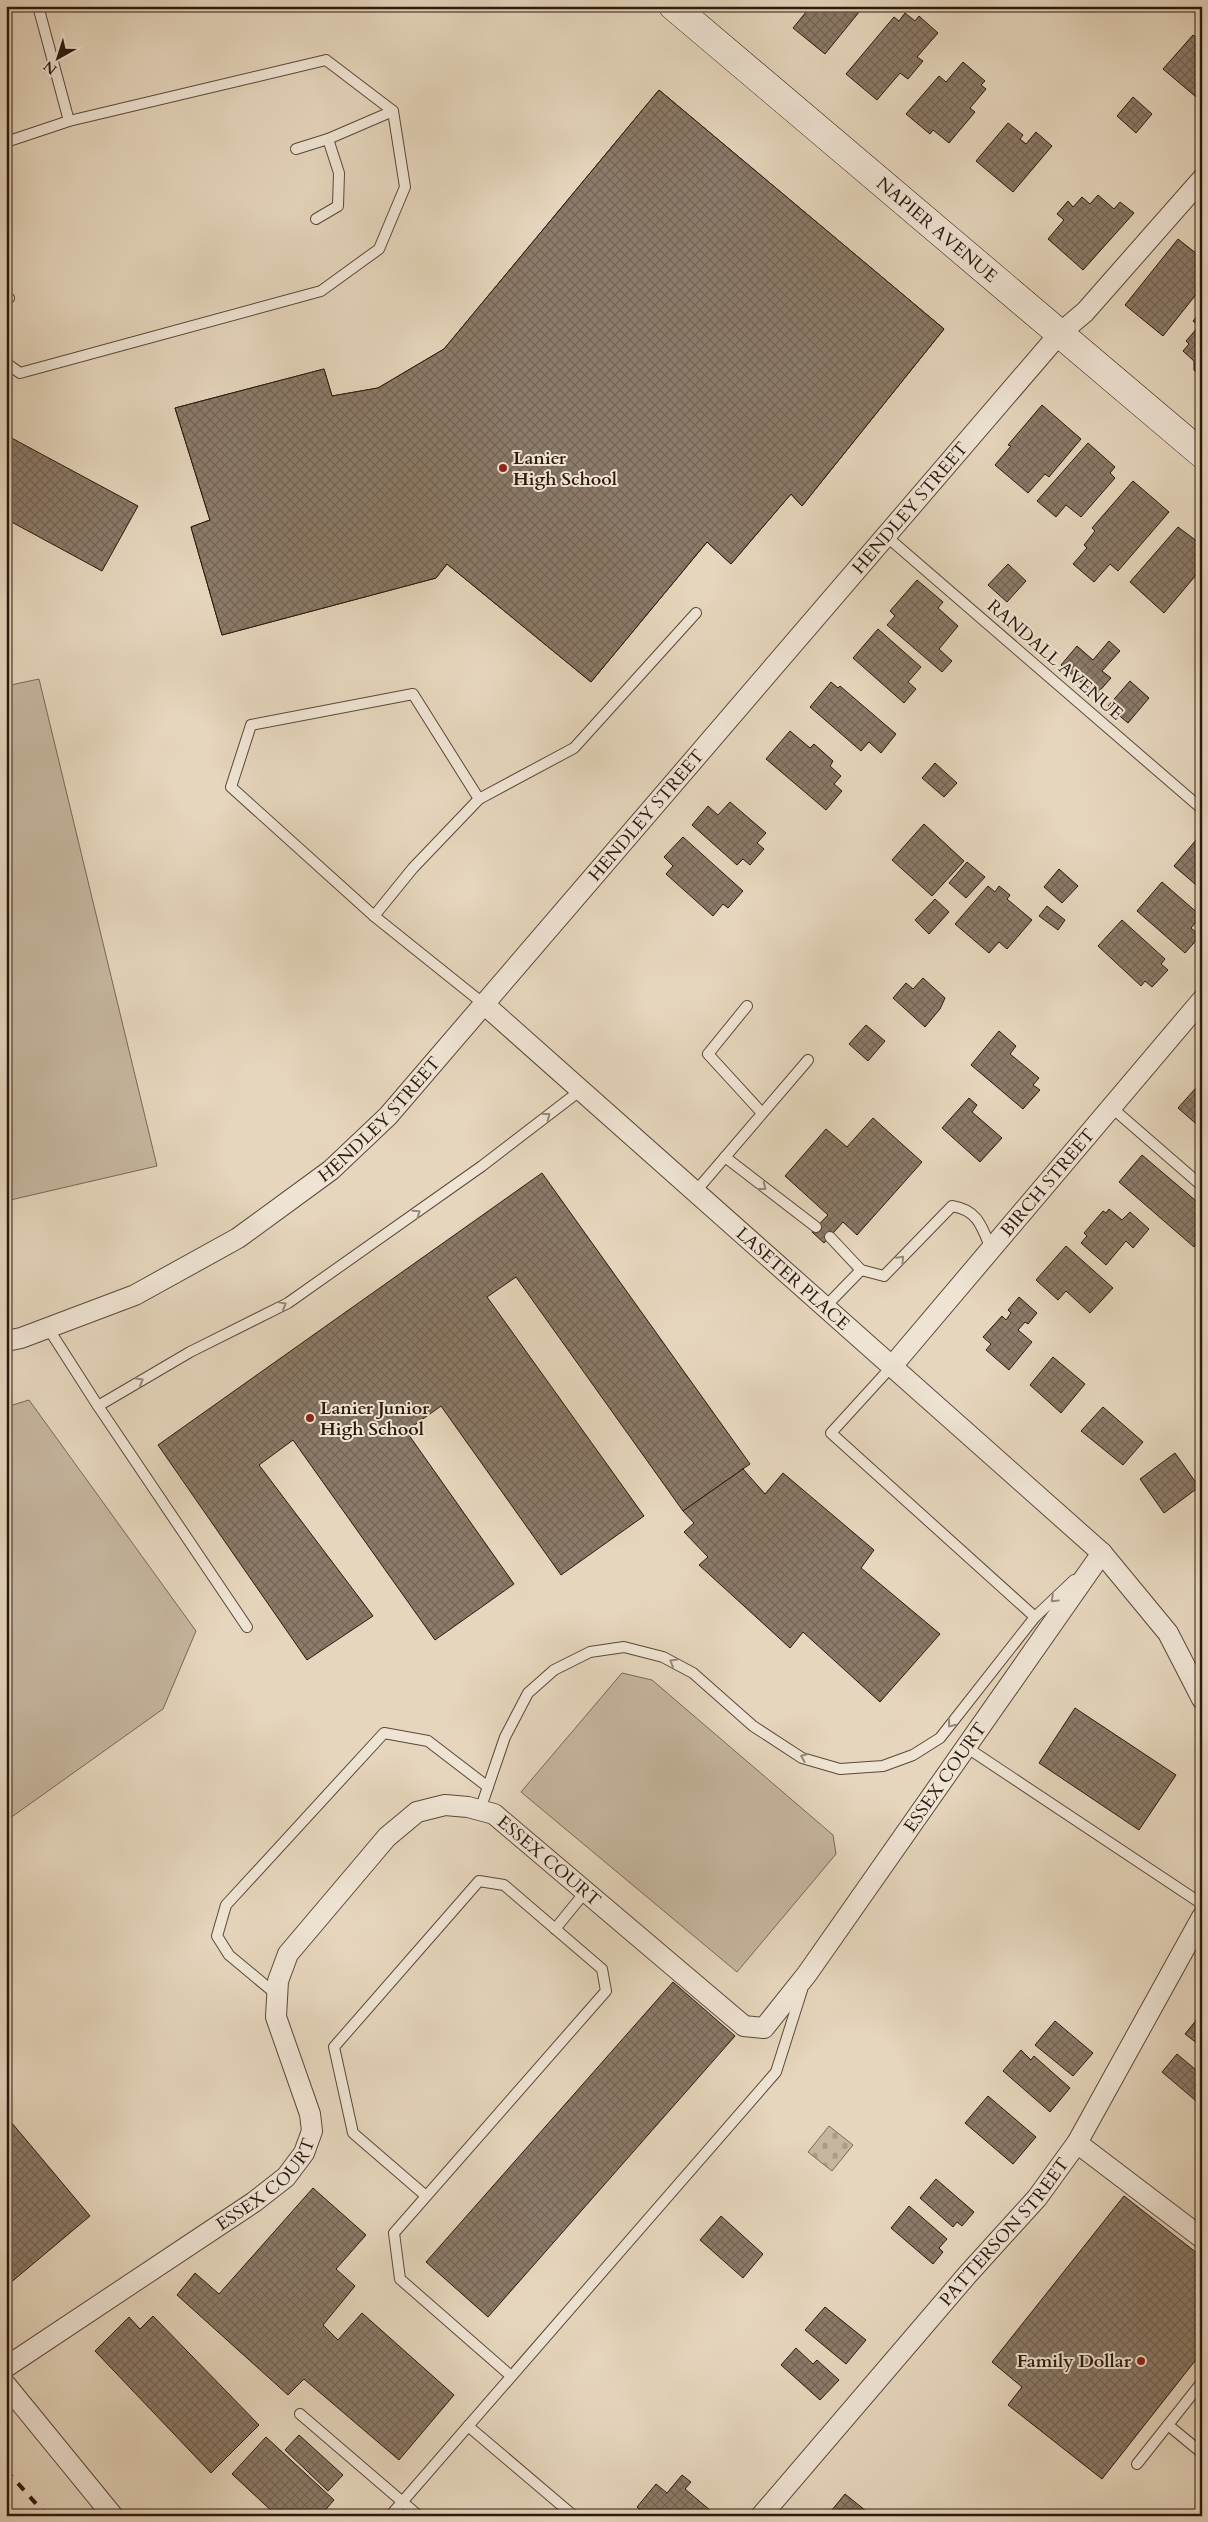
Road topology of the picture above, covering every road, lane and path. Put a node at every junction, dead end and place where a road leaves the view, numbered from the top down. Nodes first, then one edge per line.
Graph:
1 (38, 6) edge
2 (673, 6) edge
3 (393, 111) junction
4 (69, 121) junction
5 (328, 140) junction
6 (6, 142) edge
7 (296, 149) dead end
8 (1202, 179) edge
9 (316, 219) dead end
10 (1060, 333) junction
11 (6, 363) edge
12 (1202, 454) edge
13 (886, 536) junction
14 (696, 614) dead end
15 (479, 799) junction
16 (1202, 809) edge
17 (374, 916) junction
18 (1202, 1000) edge
19 (485, 1005) junction
20 (747, 1006) dead end
21 (808, 1060) dead end
22 (581, 1090) junction
23 (1111, 1107) junction
24 (762, 1113) junction
25 (725, 1157) junction
26 (1202, 1186) edge
27 (696, 1192) junction
28 (816, 1227) dead end
29 (830, 1237) dead end
30 (991, 1249) junction
31 (861, 1270) junction
32 (826, 1306) junction
33 (48, 1328) junction
34 (6, 1341) edge
35 (893, 1365) junction
36 (98, 1406) junction
37 (1102, 1554) junction
38 (1034, 1617) junction
39 (247, 1627) dead end
40 (1202, 1698) edge
41 (966, 1747) junction
42 (488, 1786) junction
43 (480, 1810) junction
44 (586, 1891) junction
45 (1202, 1904) edge
46 (1202, 1917) edge
47 (555, 1928) junction
48 (807, 1974) junction
49 (277, 1995) junction
50 (1078, 2143) junction
51 (426, 2196) junction
52 (1202, 2238) edge
53 (6, 2367) edge
54 (511, 2376) junction
55 (1202, 2382) edge
56 (6, 2385) edge
57 (300, 2414) dead end
58 (1168, 2425) junction
59 (468, 2426) junction
60 (1202, 2453) edge
61 (1137, 2464) dead end
62 (402, 2502) junction
63 (113, 2516) edge
64 (390, 2516) edge
65 (419, 2516) edge
66 (574, 2516) edge
67 (761, 2516) edge

1 - 4 lane
2 - 10 street, NAPIER AVENUE
3 - 4 lane
3 - 5 lane
3 - 11 lane
4 - 6 lane
5 - 7 lane
5 - 9 lane
8 - 10 street, HENDLEY STREET
10 - 12 street, NAPIER AVENUE
10 - 13 street, HENDLEY STREET
13 - 16 lane, RANDALL AVENUE
13 - 19 street, HENDLEY STREET
14 - 15 lane
15 - 17 lane
15 - 17 lane
17 - 19 lane
18 - 23 street, BIRCH STREET
19 - 22 street, LASETER PLACE
19 - 33 street, HENDLEY STREET
20 - 24 lane
21 - 24 lane
22 - 27 street, LASETER PLACE
36 -> 22 lane
23 - 26 lane
23 - 30 street, BIRCH STREET
24 - 25 lane
25 - 27 lane
25 -> 28 lane
27 - 32 street, LASETER PLACE
29 - 31 lane
31 -> 30 lane
30 - 35 street, BIRCH STREET
31 - 32 lane
32 - 35 street, LASETER PLACE
33 - 34 street, HENDLEY STREET
33 - 36 lane
35 - 37 street, LASETER PLACE
35 - 38 lane
36 - 39 lane
37 -> 38 lane
37 - 40 street, LASETER PLACE
37 - 41 street, ESSEX COURT
38 -> 42 lane
41 - 45 lane
41 - 48 street, ESSEX COURT
42 - 43 lane
42 - 49 lane
43 - 44 street, ESSEX COURT
43 - 49 street, ESSEX COURT
44 - 47 lane
44 - 48 street, ESSEX COURT
46 - 50 street, PATTERSON STREET
47 - 51 lane
47 - 51 lane
48 - 54 lane
49 - 53 street, ESSEX COURT
50 - 52 street
50 - 67 street, PATTERSON STREET
51 - 54 lane
54 - 59 lane
55 - 58 lane
56 - 63 street
57 - 62 lane
58 - 60 lane
58 - 61 lane
59 - 62 lane
59 - 66 lane
62 - 64 lane
62 - 65 lane

